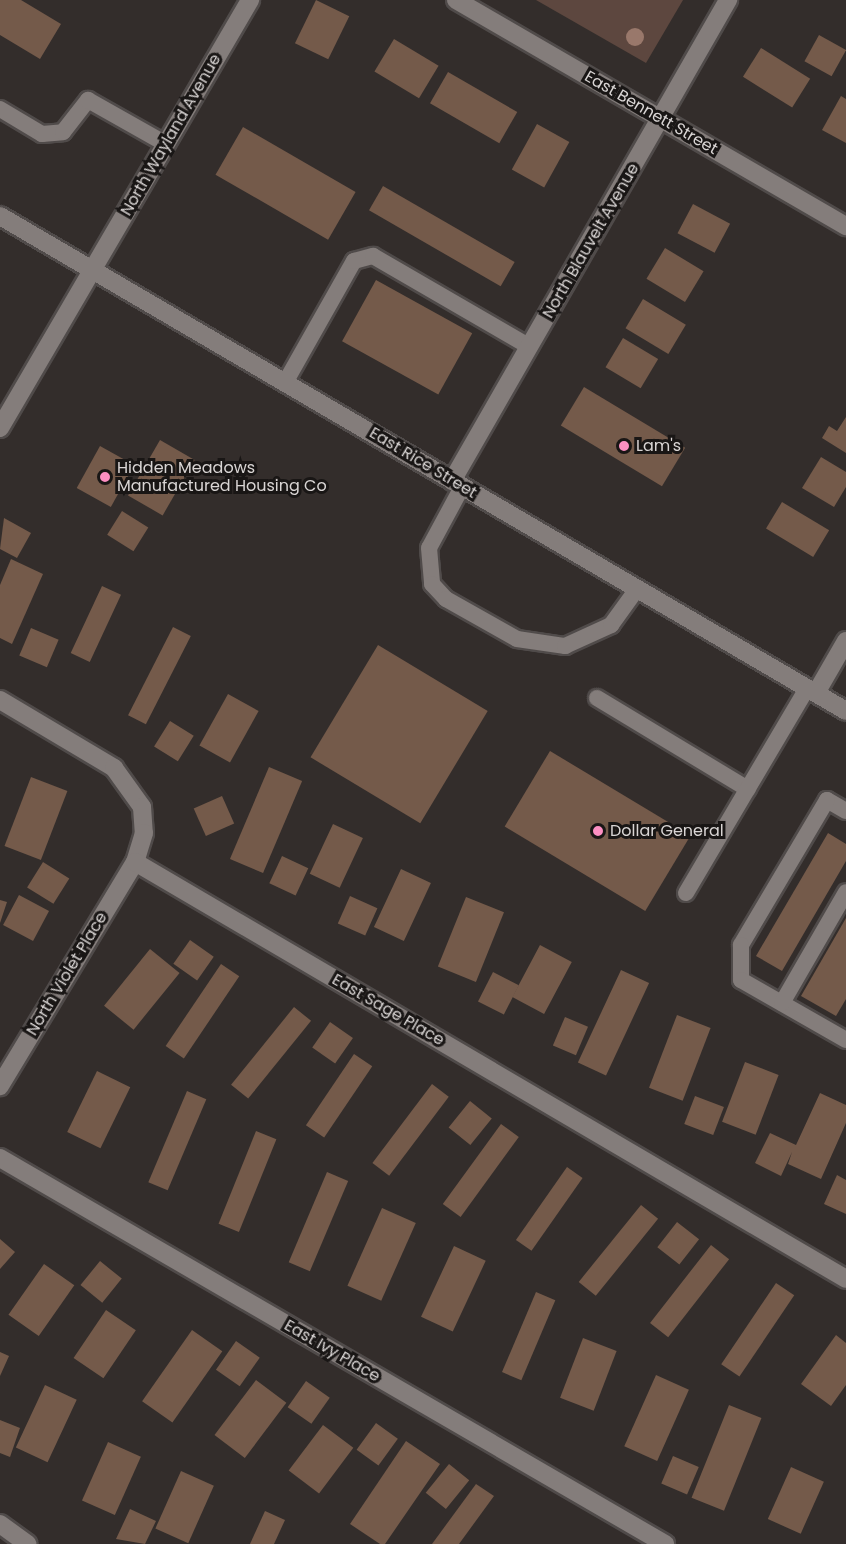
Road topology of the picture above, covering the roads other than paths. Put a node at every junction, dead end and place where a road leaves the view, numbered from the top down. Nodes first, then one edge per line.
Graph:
1 (250, 0) edge
2 (456, 0) edge
3 (728, 0) edge
4 (0, 109) edge
5 (661, 118) junction
6 (166, 144) junction
7 (0, 216) edge
8 (846, 226) edge
9 (92, 269) junction
10 (530, 347) junction
11 (286, 381) junction
12 (0, 428) edge
13 (457, 484) junction
14 (637, 589) junction
15 (846, 641) edge
16 (811, 690) junction
17 (597, 698) dead end
18 (0, 700) edge
19 (846, 711) edge
20 (748, 789) junction
21 (846, 811) edge
22 (135, 862) junction
23 (846, 892) edge
24 (686, 893) dead end
25 (782, 1003) junction
26 (845, 1038) edge
27 (1, 1080) edge
28 (0, 1158) edge
29 (846, 1278) edge
30 (0, 1524) edge
31 (28, 1544) edge
32 (665, 1544) edge

1 - 6 street, North Wayland Avenue
2 - 5 street, East Bennett Street
3 - 5 street, North Blauvelt Avenue
4 - 6 lane
5 - 8 street, East Bennett Street
5 - 10 street, North Blauvelt Avenue
6 - 9 street, North Wayland Avenue
7 - 9 street, East Rice Street
9 - 11 street, East Rice Street
9 - 12 street, North Wayland Avenue
10 - 11 lane
10 - 13 street, North Blauvelt Avenue
11 - 13 street, East Rice Street
13 - 14 street, East Rice Street
13 - 14 lane
14 - 16 street, East Rice Street
15 - 16 street
16 - 19 street, East Rice Street
16 - 20 lane
17 - 20 lane
18 - 22 street
20 - 24 lane
21 - 25 lane
22 - 27 street, North Violet Place
22 - 29 street, East Sage Place
23 - 25 lane
25 - 26 lane
28 - 32 street, East Ivy Place
30 - 31 street

